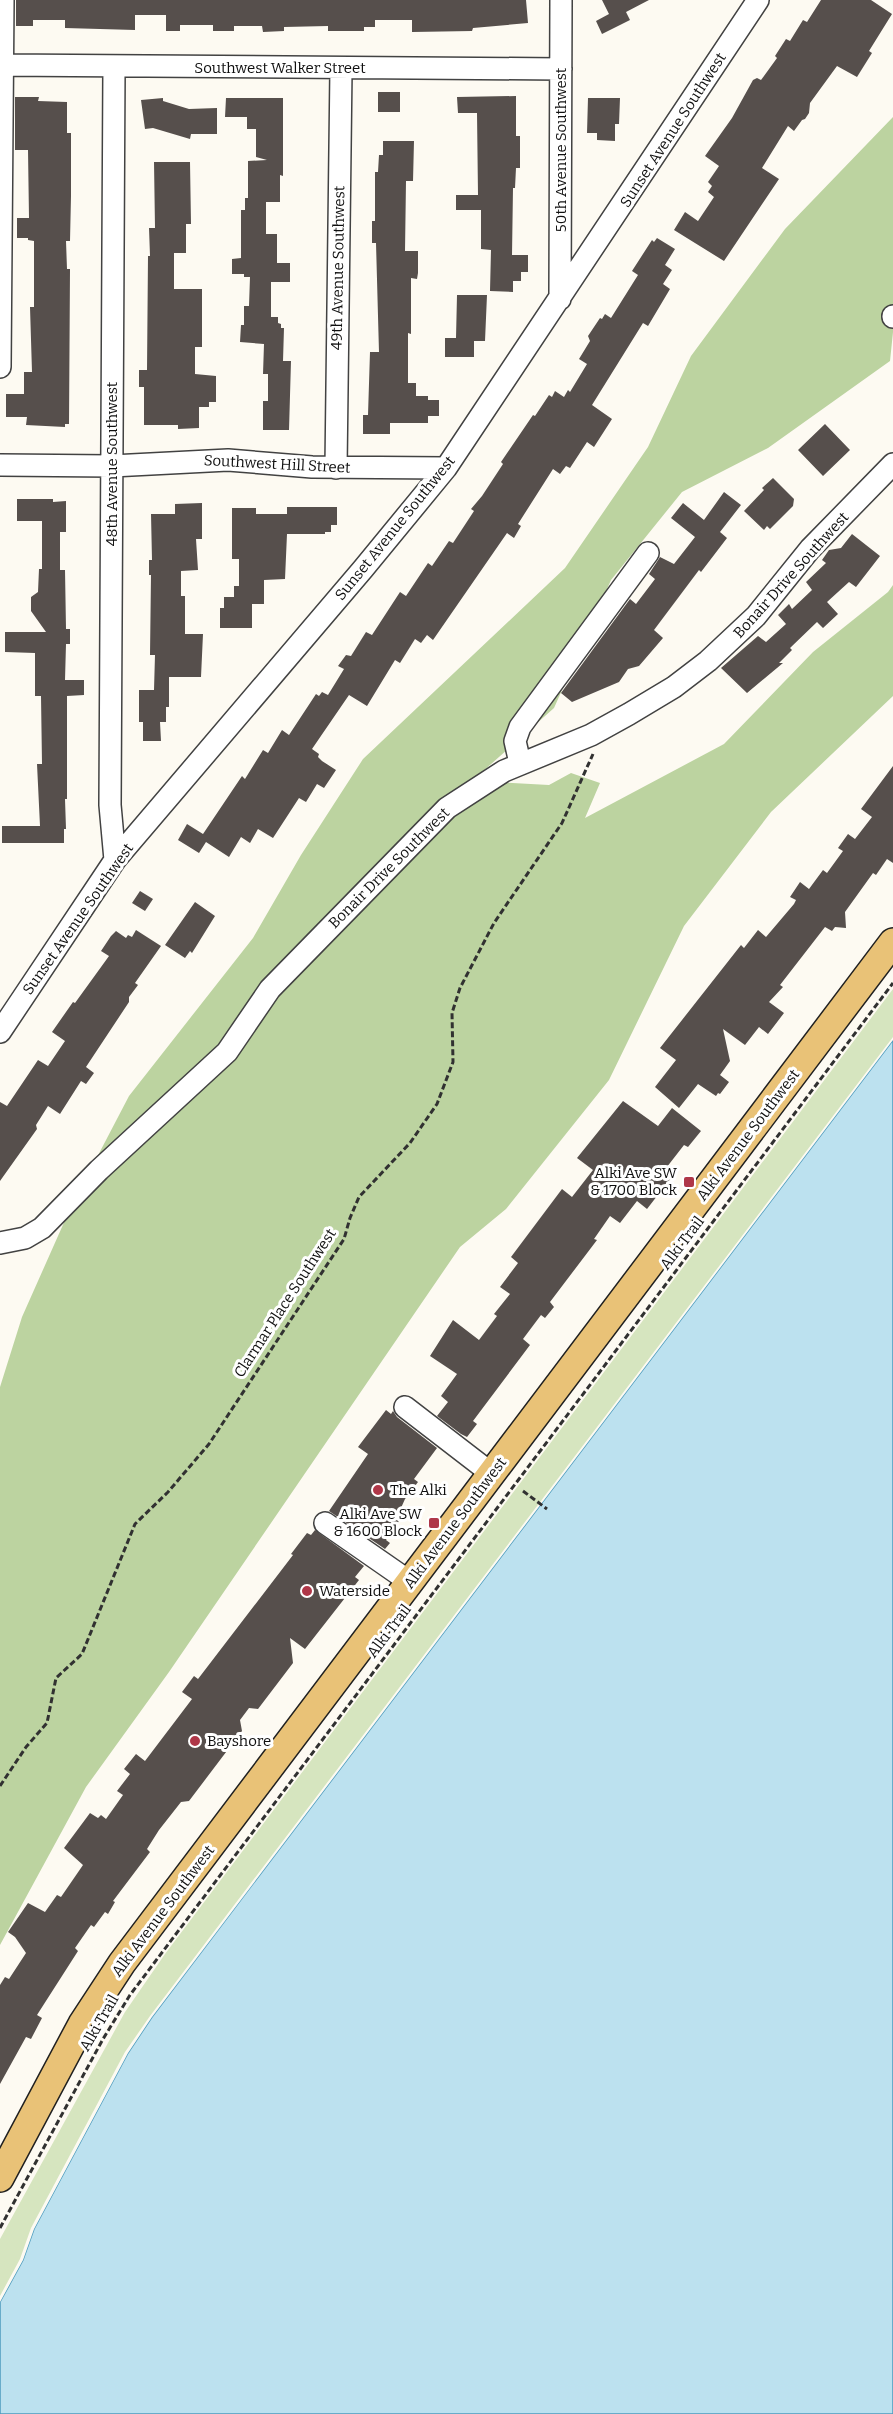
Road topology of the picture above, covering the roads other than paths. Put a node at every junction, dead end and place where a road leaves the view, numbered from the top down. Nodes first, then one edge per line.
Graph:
1 (3, 0) edge
2 (561, 0) edge
3 (758, 0) edge
4 (2, 65) edge
5 (114, 67) junction
6 (340, 69) junction
7 (561, 69) junction
8 (560, 299) junction
9 (0, 367) edge
10 (892, 463) edge
11 (0, 465) edge
12 (112, 466) junction
13 (336, 468) junction
14 (446, 468) junction
15 (648, 553) dead end
16 (520, 763) junction
17 (115, 860) junction
18 (893, 942) edge
19 (0, 1032) edge
20 (0, 1243) edge
21 (405, 1407) dead end
22 (492, 1474) junction
23 (325, 1523) dead end
24 (410, 1582) junction
25 (0, 2178) edge

1 - 4 street
2 - 7 street, 50th Avenue Southwest
3 - 8 street, Sunset Avenue Southwest
4 - 5 street, Southwest Walker Street
4 - 9 street
5 - 6 street, Southwest Walker Street
5 - 12 street, 48th Avenue Southwest
6 - 7 street, Southwest Walker Street
6 - 13 street, 49th Avenue Southwest
7 - 8 street, 50th Avenue Southwest
8 - 14 street, Sunset Avenue Southwest
10 - 16 street, Bonair Drive Southwest
11 - 12 street, Southwest Hill Street
12 - 13 street, Southwest Hill Street
12 - 17 street, 48th Avenue Southwest
13 - 14 street, Southwest Hill Street
14 - 17 street, Sunset Avenue Southwest
15 - 16 street
16 - 20 street, Bonair Drive Southwest
17 - 19 street, Sunset Avenue Southwest
18 - 22 main road, Alki Avenue Southwest
21 - 22 street
22 - 24 main road, Alki Avenue Southwest
23 - 24 street
24 - 25 main road, Alki Avenue Southwest

